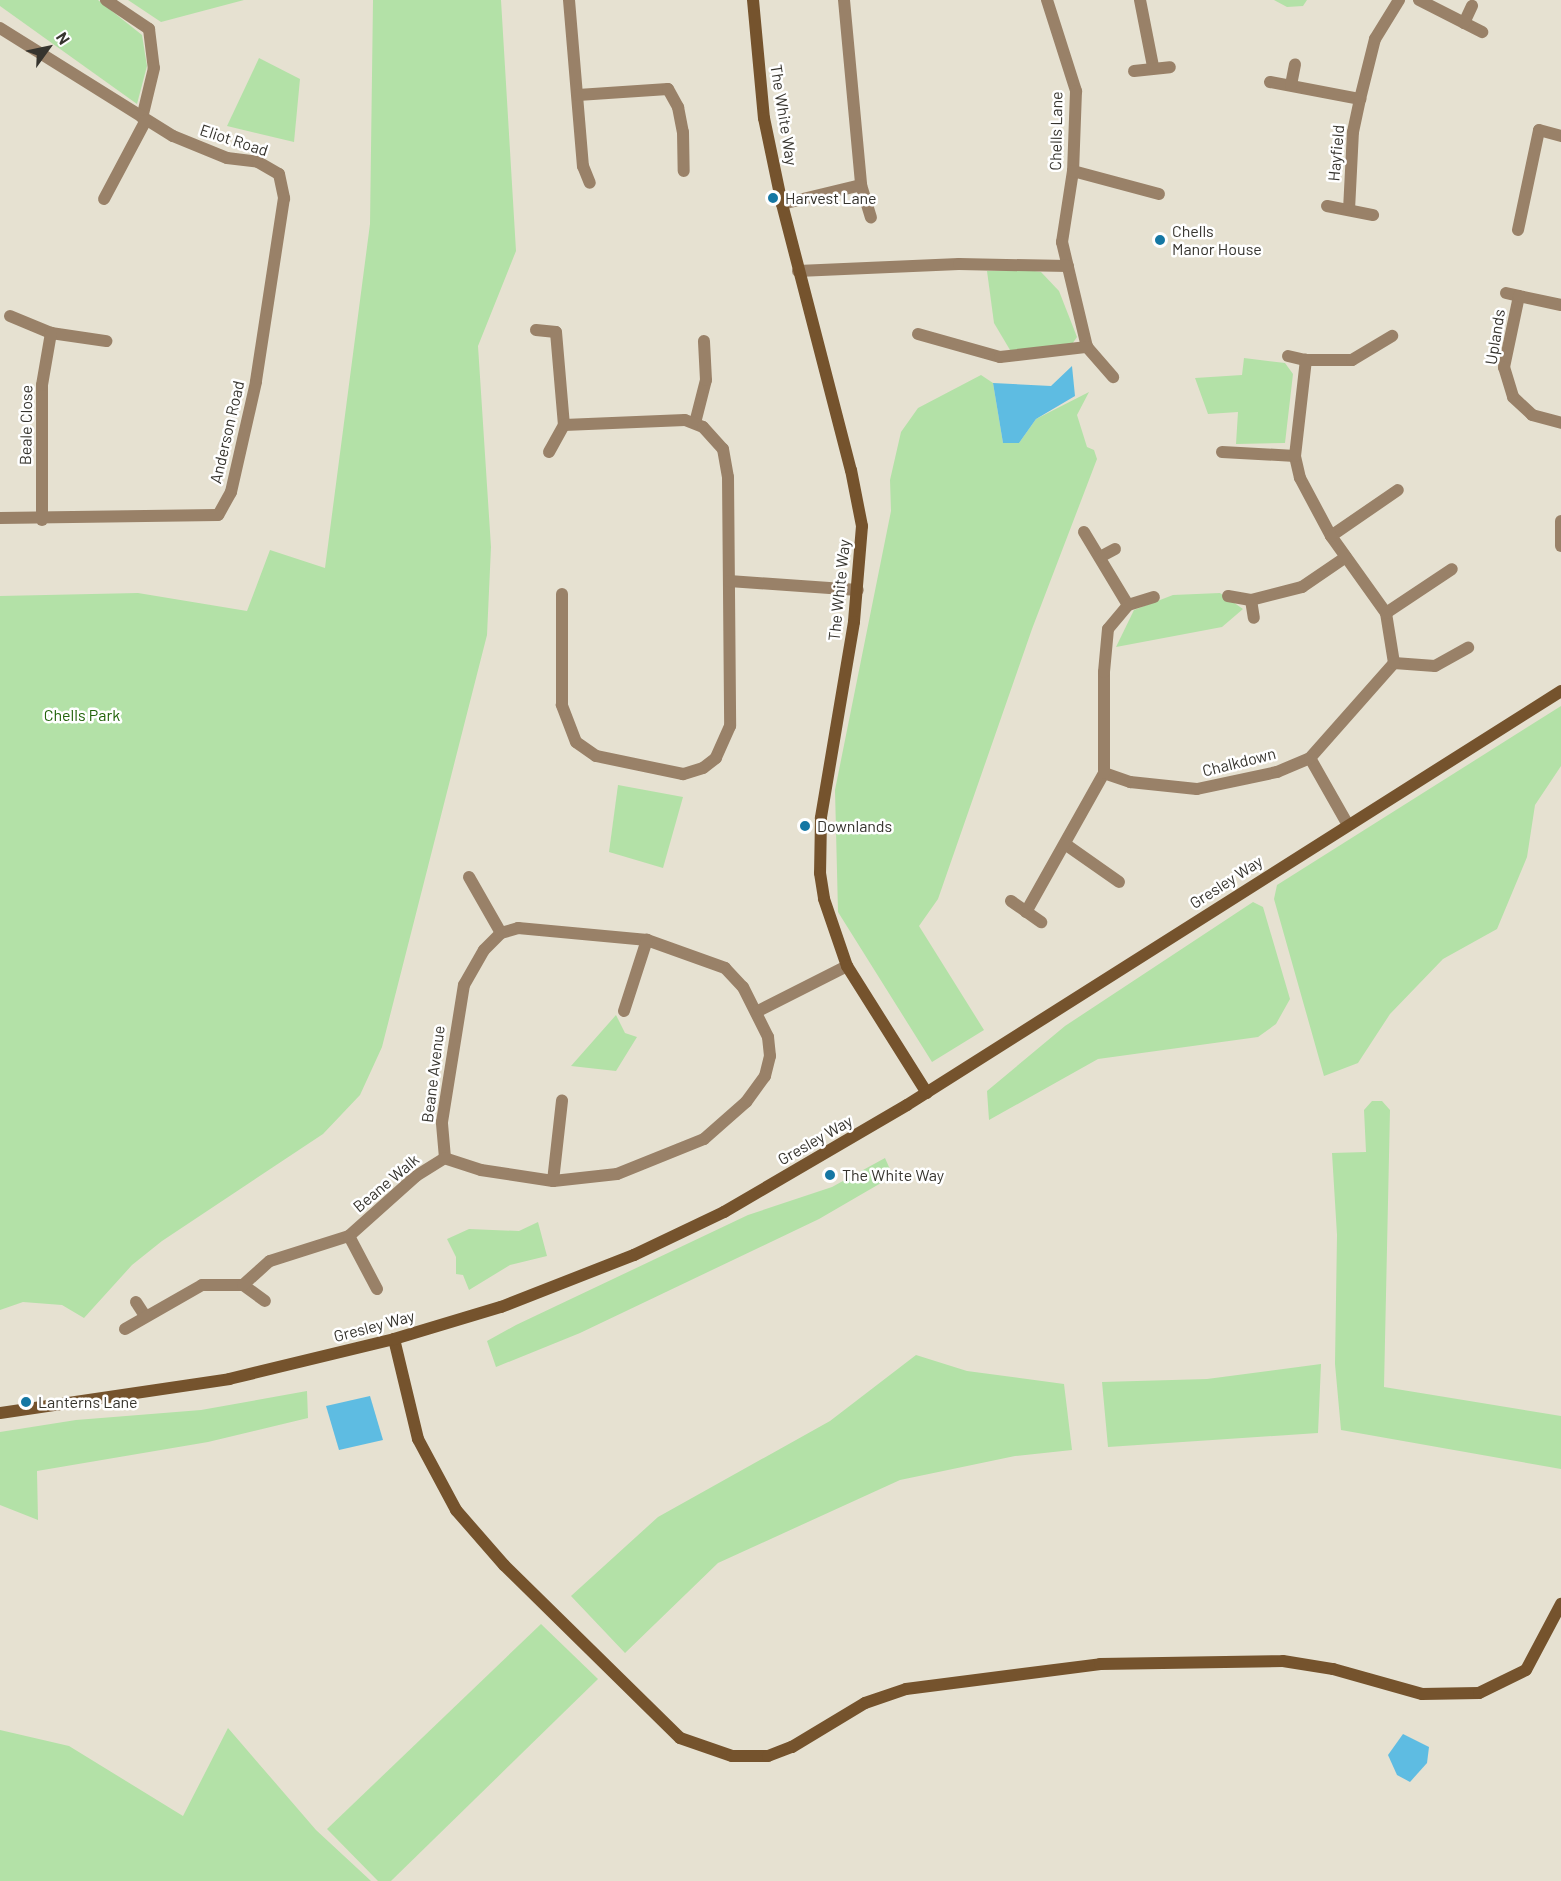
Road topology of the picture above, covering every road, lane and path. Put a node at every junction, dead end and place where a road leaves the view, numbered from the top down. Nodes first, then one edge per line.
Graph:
1 (106, 0) edge
2 (569, 0) edge
3 (753, 0) edge
4 (844, 0) edge
5 (1047, 0) edge
6 (1140, 0) edge
7 (1399, 0) edge
8 (1419, 0) edge
9 (1472, 6) dead end
10 (1464, 23) junction
11 (0, 28) edge
12 (1482, 32) dead end
13 (1295, 64) dead end
14 (1153, 66) junction
15 (1170, 67) dead end
16 (1134, 71) dead end
17 (1270, 82) dead end
18 (1291, 85) junction
19 (578, 95) junction
20 (1360, 99) junction
21 (144, 119) junction
22 (1561, 136) edge
23 (684, 171) dead end
24 (1073, 171) junction
25 (279, 174) joint
26 (590, 183) dead end
27 (861, 185) junction
28 (1159, 194) dead end
29 (104, 199) dead end
30 (782, 204) junction
31 (1327, 207) dead end
32 (1349, 210) junction
33 (1374, 215) dead end
34 (871, 217) dead end
35 (1518, 230) dead end
36 (1068, 266) junction
37 (798, 270) junction
38 (1561, 305) edge
39 (10, 316) dead end
40 (536, 330) dead end
41 (51, 333) junction
42 (918, 334) dead end
43 (1392, 336) dead end
44 (106, 341) dead end
45 (704, 341) dead end
46 (1087, 347) junction
47 (1288, 356) dead end
48 (1306, 360) junction
49 (1113, 377) dead end
50 (695, 423) junction
51 (1561, 423) edge
52 (564, 425) junction
53 (549, 452) dead end
54 (1222, 452) dead end
55 (1295, 456) junction
56 (1398, 490) dead end
57 (0, 518) edge
58 (42, 519) junction
59 (1561, 521) edge
60 (1084, 532) dead end
61 (1331, 536) junction
62 (1561, 546) edge
63 (1115, 549) dead end
64 (1100, 557) junction
65 (1346, 557) junction
66 (1452, 569) dead end
67 (729, 581) junction
68 (858, 590) junction
69 (562, 594) dead end
70 (1228, 596) dead end
71 (1154, 597) dead end
72 (1251, 600) junction
73 (1128, 605) junction
74 (1386, 613) junction
75 (1254, 618) dead end
76 (1468, 648) dead end
77 (1395, 663) junction
78 (1561, 691) edge
79 (1310, 758) junction
80 (1104, 773) junction
81 (1347, 823) junction
82 (1065, 844) junction
83 (1118, 876) dead end
84 (469, 877) dead end
85 (1011, 901) dead end
86 (1026, 912) junction
87 (1041, 922) dead end
88 (501, 933) junction
89 (647, 940) junction
90 (847, 966) junction
91 (624, 1011) dead end
92 (758, 1011) junction
93 (927, 1093) junction
94 (562, 1101) dead end
95 (445, 1158) junction
96 (553, 1181) junction
97 (349, 1236) junction
98 (243, 1285) junction
99 (377, 1289) dead end
100 (265, 1300) dead end
101 (136, 1302) dead end
102 (145, 1317) junction
103 (126, 1329) dead end
104 (394, 1339) junction
105 (0, 1413) edge
106 (1561, 1604) edge

1 - 21 street
2 - 19 street
3 - 30 street, The White Way
4 - 27 street
5 - 24 street, Chells Lane
6 - 14 street
7 - 20 street, Hayfield
8 - 10 street
9 - 10 street
10 - 12 street
11 - 21 street, Eliot Road
13 - 18 street
14 - 15 street
14 - 16 street
17 - 18 street
18 - 20 street
19 - 23 street
19 - 26 street
20 - 32 street, Hayfield
21 - 25 street, Eliot Road
21 - 29 street
22 - 35 street
24 - 28 street
24 - 36 street, Chells Lane
25 - 58 street, Anderson Road
27 - 30 street
27 - 34 street
30 - 37 street, The White Way
31 - 32 street
32 - 33 street
36 - 37 street
36 - 46 street, Chells Lane
37 - 68 street, The White Way
38 - 51 street, Uplands
39 - 41 street
40 - 52 street
41 - 44 street
41 - 58 street, Beale Close
42 - 46 street
43 - 48 street
45 - 50 street
46 - 49 street, Chells Lane
47 - 48 street
48 - 55 street
50 - 52 street
50 - 67 street
52 - 53 street
54 - 55 street
55 - 61 street
56 - 61 street
57 - 58 street, Anderson Road
59 - 62 street
60 - 64 street
61 - 65 street
63 - 64 street
64 - 73 street
65 - 72 street
65 - 74 street
66 - 74 street
67 - 68 street
67 - 69 street
68 - 90 street, The White Way
70 - 72 street
71 - 73 street
72 - 75 street
73 - 80 street
74 - 77 street
76 - 77 street
77 - 79 street, Chalkdown
78 - 81 street, Gresley Way
79 - 80 street, Chalkdown
79 - 81 street
80 - 82 street
81 - 93 street, Gresley Way
82 - 83 street
82 - 86 street
84 - 88 street
85 - 86 street
86 - 87 street
88 - 89 street
88 - 95 street, Beane Avenue
89 - 91 street
89 - 92 street
90 - 92 street
90 - 93 street, The White Way
92 - 96 street
93 - 104 street, Gresley Way
94 - 96 street
95 - 96 street
95 - 97 street, Beane Walk
97 - 98 street, Beane Walk
97 - 99 street, Beane Walk
98 - 100 street
98 - 102 street
101 - 102 street
102 - 103 street
104 - 105 street, Gresley Way
104 - 106 street

